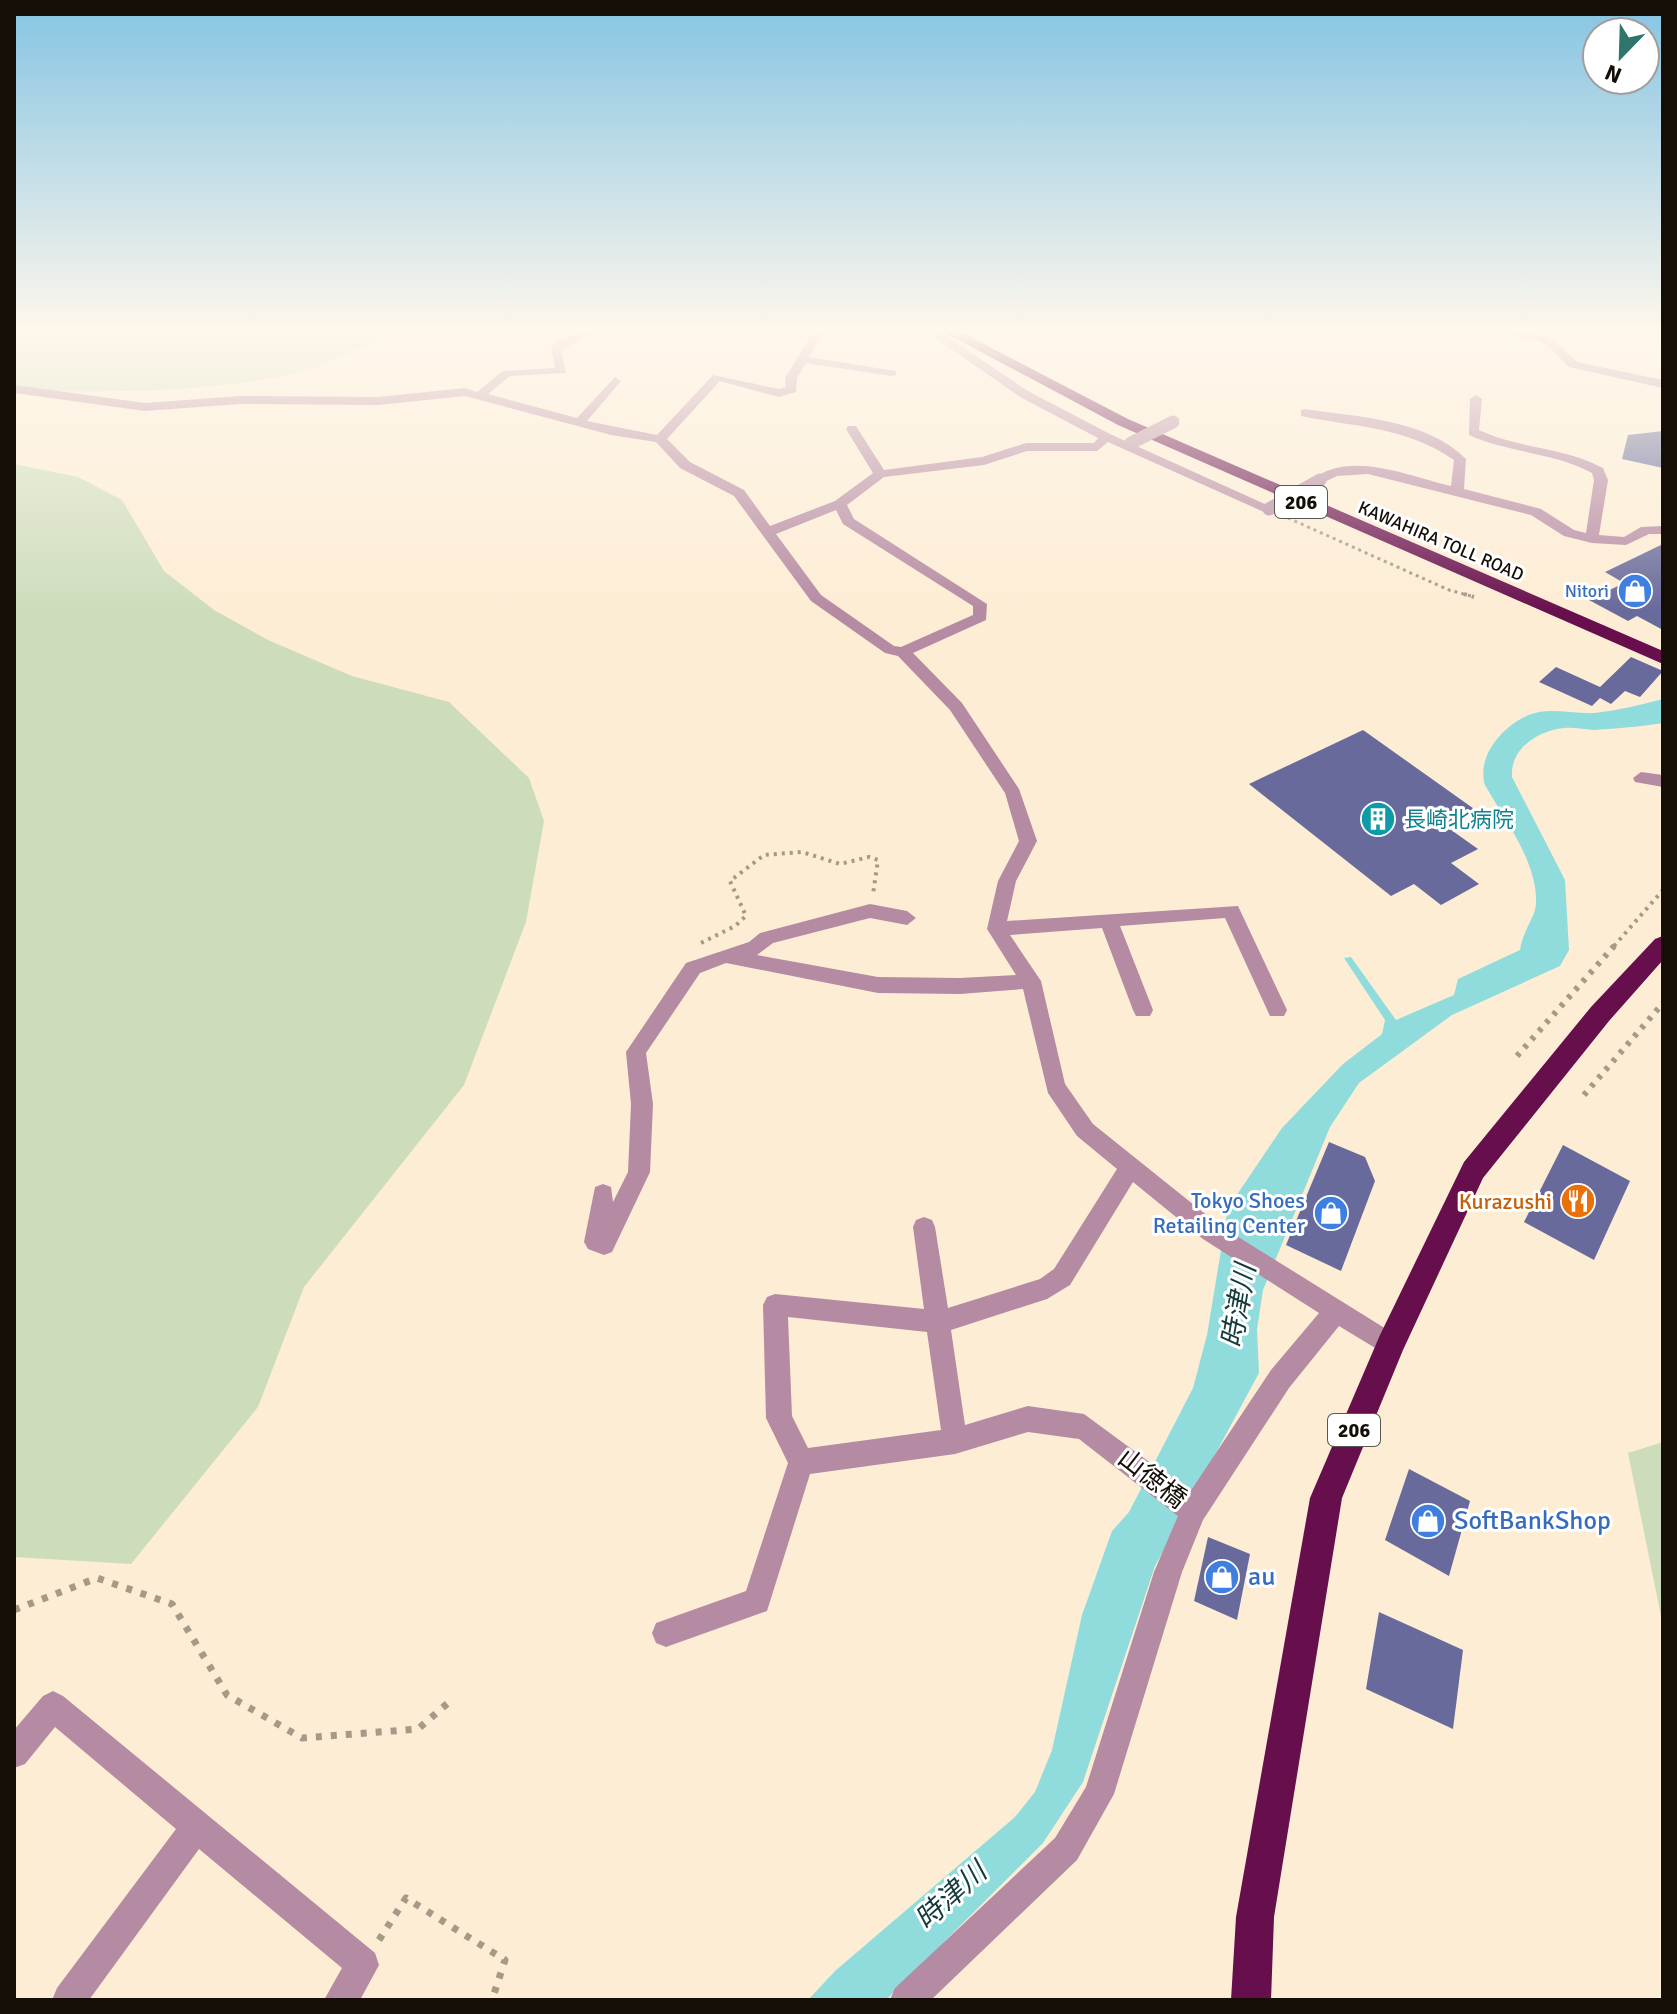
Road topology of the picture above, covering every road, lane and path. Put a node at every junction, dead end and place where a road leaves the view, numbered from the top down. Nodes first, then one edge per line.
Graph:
1 (589, 424) edge
2 (674, 424) edge
3 (1081, 424) edge
4 (1128, 424) edge
5 (1148, 424) edge
6 (1169, 424) edge
7 (1363, 424) edge
8 (1474, 424) edge
9 (852, 429) dead end
10 (1106, 437) junction
11 (660, 439) junction
12 (1131, 443) dead end
13 (880, 474) junction
14 (1457, 494) junction
15 (840, 504) junction
16 (1663, 530) edge
17 (768, 532) junction
18 (1592, 539) junction
19 (1663, 649) edge
20 (903, 652) junction
21 (1663, 658) edge
22 (1641, 778) dead end
23 (1663, 781) edge
24 (1663, 890) edge
25 (870, 911) junction
26 (907, 918) dead end
27 (1108, 920) junction
28 (996, 929) junction
29 (1663, 945) edge
30 (725, 956) junction
31 (693, 968) junction
32 (1031, 981) junction
33 (1663, 1003) edge
34 (1143, 1010) dead end
35 (1277, 1010) dead end
36 (1517, 1056) dead end
37 (1584, 1095) dead end
38 (1130, 1167) junction
39 (603, 1194) dead end
40 (924, 1227) dead end
41 (1336, 1311) junction
42 (939, 1322) junction
43 (1390, 1345) junction
44 (955, 1441) junction
45 (801, 1462) junction
46 (1193, 1511) junction
47 (14, 1610) edge
48 (666, 1633) dead end
49 (448, 1703) dead end
50 (14, 1753) edge
51 (197, 1826) junction
52 (363, 1965) junction
53 (69, 2000) edge
54 (341, 2000) edge
55 (492, 2000) edge
56 (907, 2000) edge
57 (1251, 2000) edge

1 - 11 street
2 - 11 street
3 - 10 street
4 - 21 highway, KAWAHIRA TOLL ROAD / 206
5 - 19 highway, KAWAHIRA TOLL ROAD / 206
6 - 12 street, bridge
7 - 14 street
8 - 18 street
9 - 13 street
10 - 13 street
10 - 14 street, bridge
11 - 17 street
13 - 15 street
14 - 18 street
15 - 17 street
15 - 20 street
16 - 18 street
17 - 20 street
20 - 28 street
22 - 23 street
24 - 36 path
25 - 26 street
25 - 30 street
25 - 31 path
27 - 28 street
27 - 34 street
27 - 35 street
28 - 32 street
29 - 43 highway, 206
30 - 31 street
30 - 32 street
31 - 39 street
32 - 38 street
33 - 37 path
38 - 41 street
38 - 42 street
40 - 42 street
41 - 43 street
41 - 46 street
42 - 44 street
42 - 45 street
43 - 57 highway, 206
44 - 45 street, 山徳橋
44 - 46 street, 山徳橋
45 - 48 street
46 - 56 street
47 - 49 path
50 - 51 street
51 - 52 street
51 - 53 street
52 - 54 street
52 - 55 path

